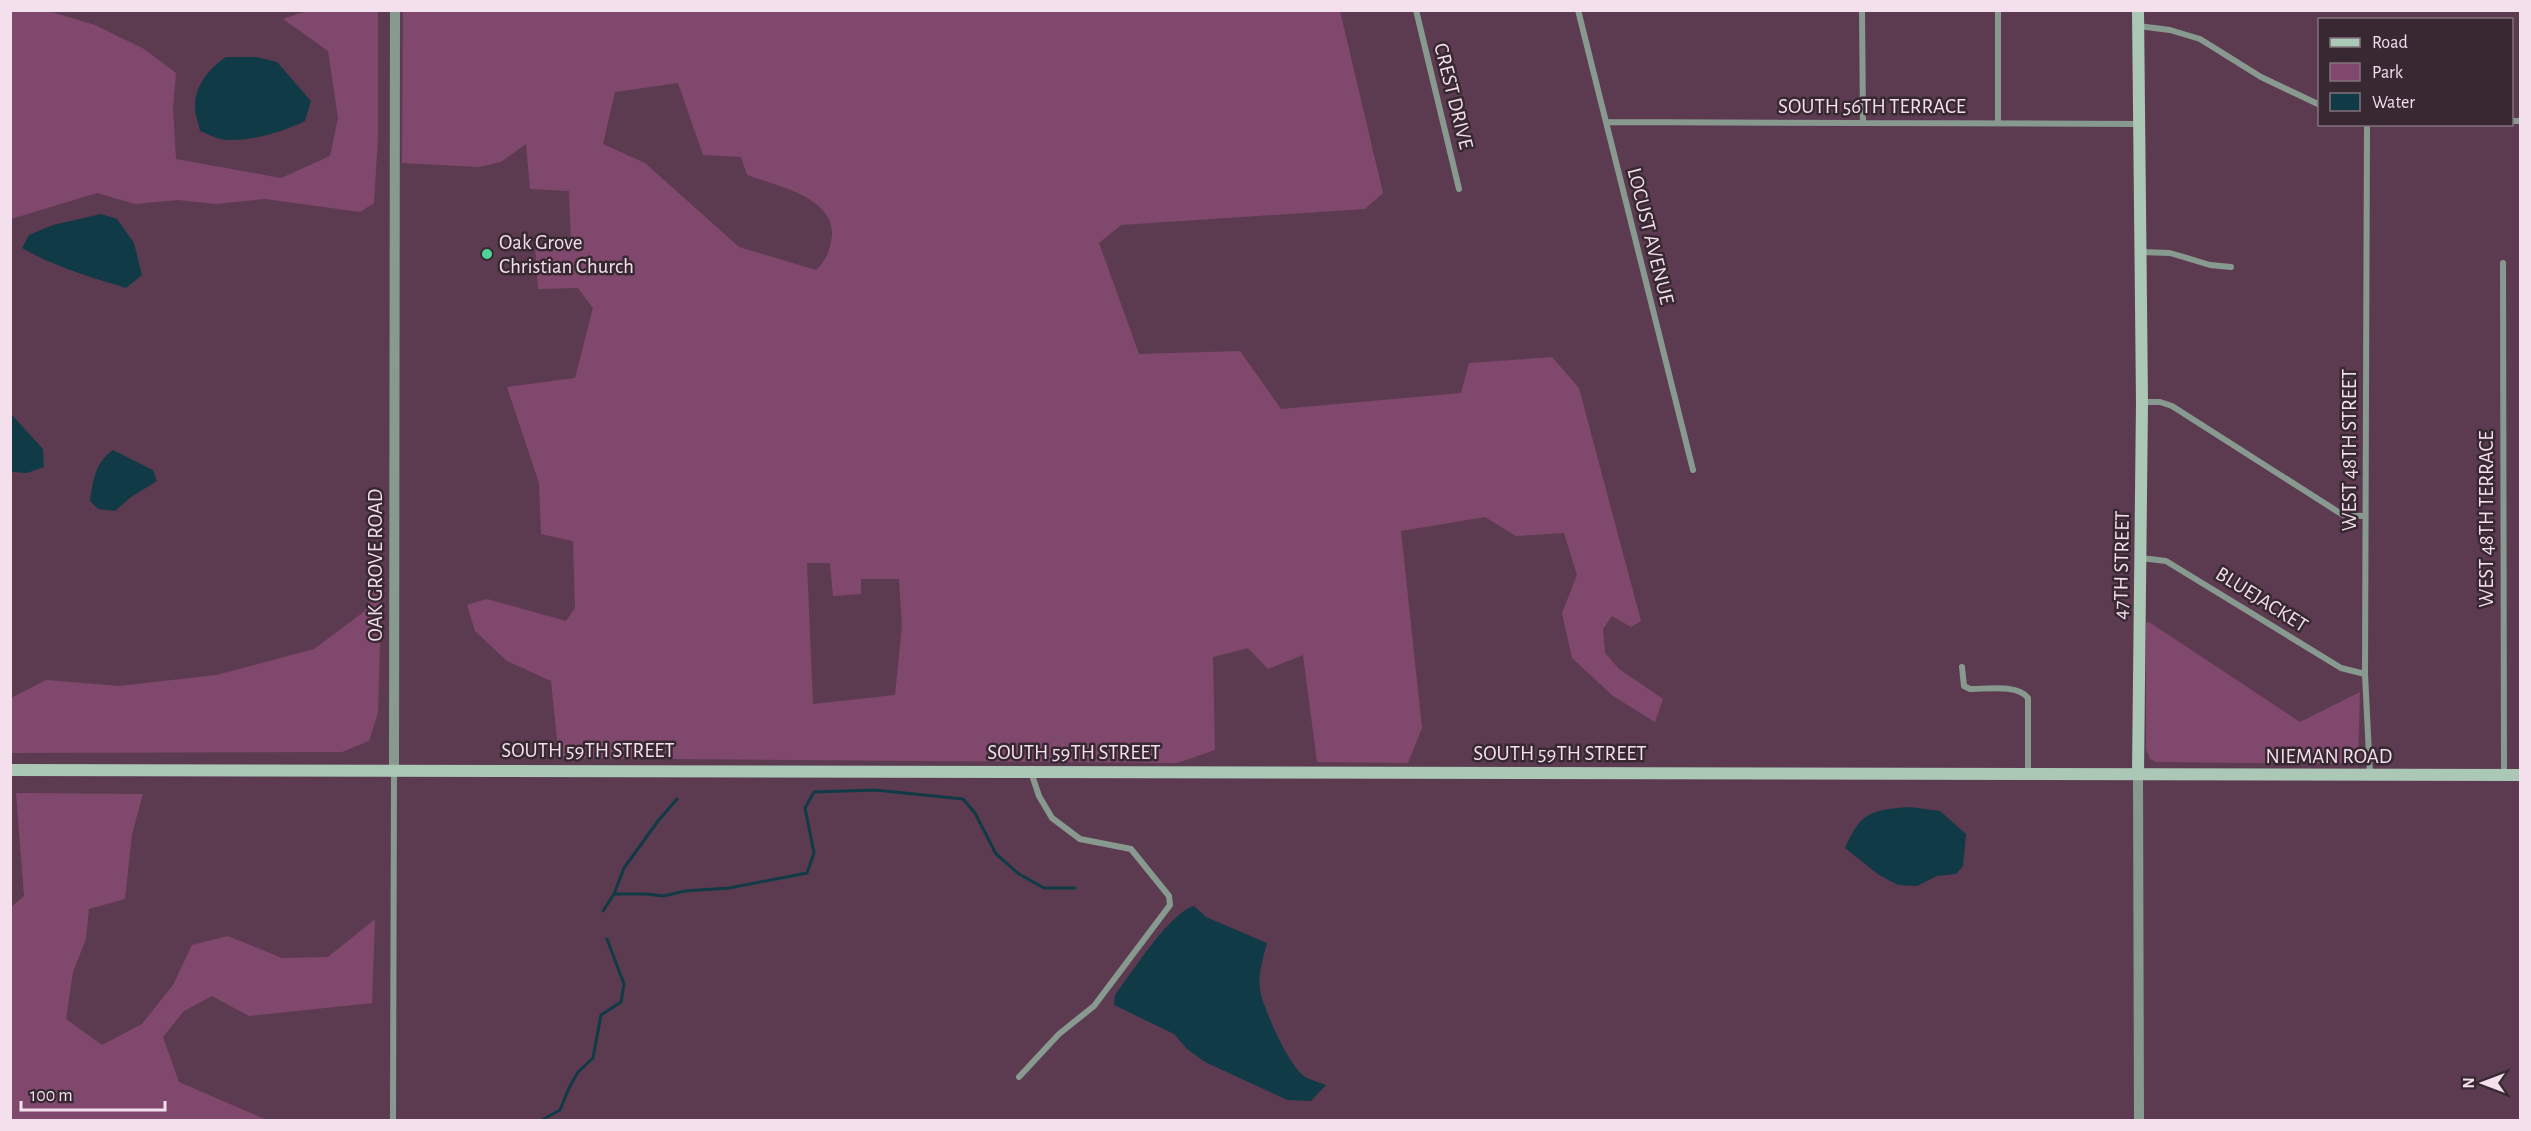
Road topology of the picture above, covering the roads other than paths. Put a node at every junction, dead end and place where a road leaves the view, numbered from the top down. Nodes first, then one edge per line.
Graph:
1 (395, 10) edge
2 (1416, 10) edge
3 (1578, 10) edge
4 (1862, 10) edge
5 (1998, 10) edge
6 (2138, 10) edge
7 (2138, 26) junction
8 (2318, 105) edge
9 (1606, 122) junction
10 (1863, 122) junction
11 (1998, 123) junction
12 (2139, 124) junction
13 (2367, 126) edge
14 (1459, 189) dead end
15 (2141, 252) junction
16 (2503, 263) dead end
17 (2231, 267) dead end
18 (2142, 402) junction
19 (1693, 470) dead end
20 (2364, 516) junction
21 (2141, 558) junction
22 (1962, 667) dead end
23 (2365, 674) junction
24 (394, 769) junction
25 (10, 770) edge
26 (1031, 771) junction
27 (2028, 774) junction
28 (2138, 774) junction
29 (2504, 775) junction
30 (2520, 775) edge
31 (2370, 776) junction
32 (1019, 1077) dead end
33 (393, 1120) edge
34 (2139, 1120) edge

1 - 24 street, OAK GROVE ROAD
2 - 14 street, CREST DRIVE
3 - 9 street, LOCUST AVENUE
4 - 10 street
5 - 11 street
6 - 7 main road, 47TH STREET
7 - 8 street
7 - 12 main road, 47TH STREET
9 - 10 street, SOUTH 56TH TERRACE
9 - 19 street, LOCUST AVENUE
10 - 11 street, SOUTH 56TH TERRACE
11 - 12 street, SOUTH 56TH TERRACE
12 - 15 main road, 47TH STREET
13 - 20 street, WEST 48TH STREET
15 - 17 street
15 - 18 main road, 47TH STREET
16 - 29 street, WEST 48TH TERRACE
18 - 20 street
18 - 21 main road, 47TH STREET
20 - 23 street, WEST 48TH STREET
21 - 23 street, BLUEJACKET
21 - 28 main road, 47TH STREET
22 - 27 street
23 - 31 street, WEST 48TH STREET
24 - 25 main road, SOUTH 59TH STREET
24 - 26 main road, SOUTH 59TH STREET
24 - 33 street, OAK GROVE ROAD
26 - 27 main road, SOUTH 59TH STREET
26 - 32 street
27 - 28 main road, SOUTH 59TH STREET
28 - 31 main road, NIEMAN ROAD
28 - 34 street, 47TH STREET
29 - 30 main road, NIEMAN ROAD
29 - 31 main road, NIEMAN ROAD

